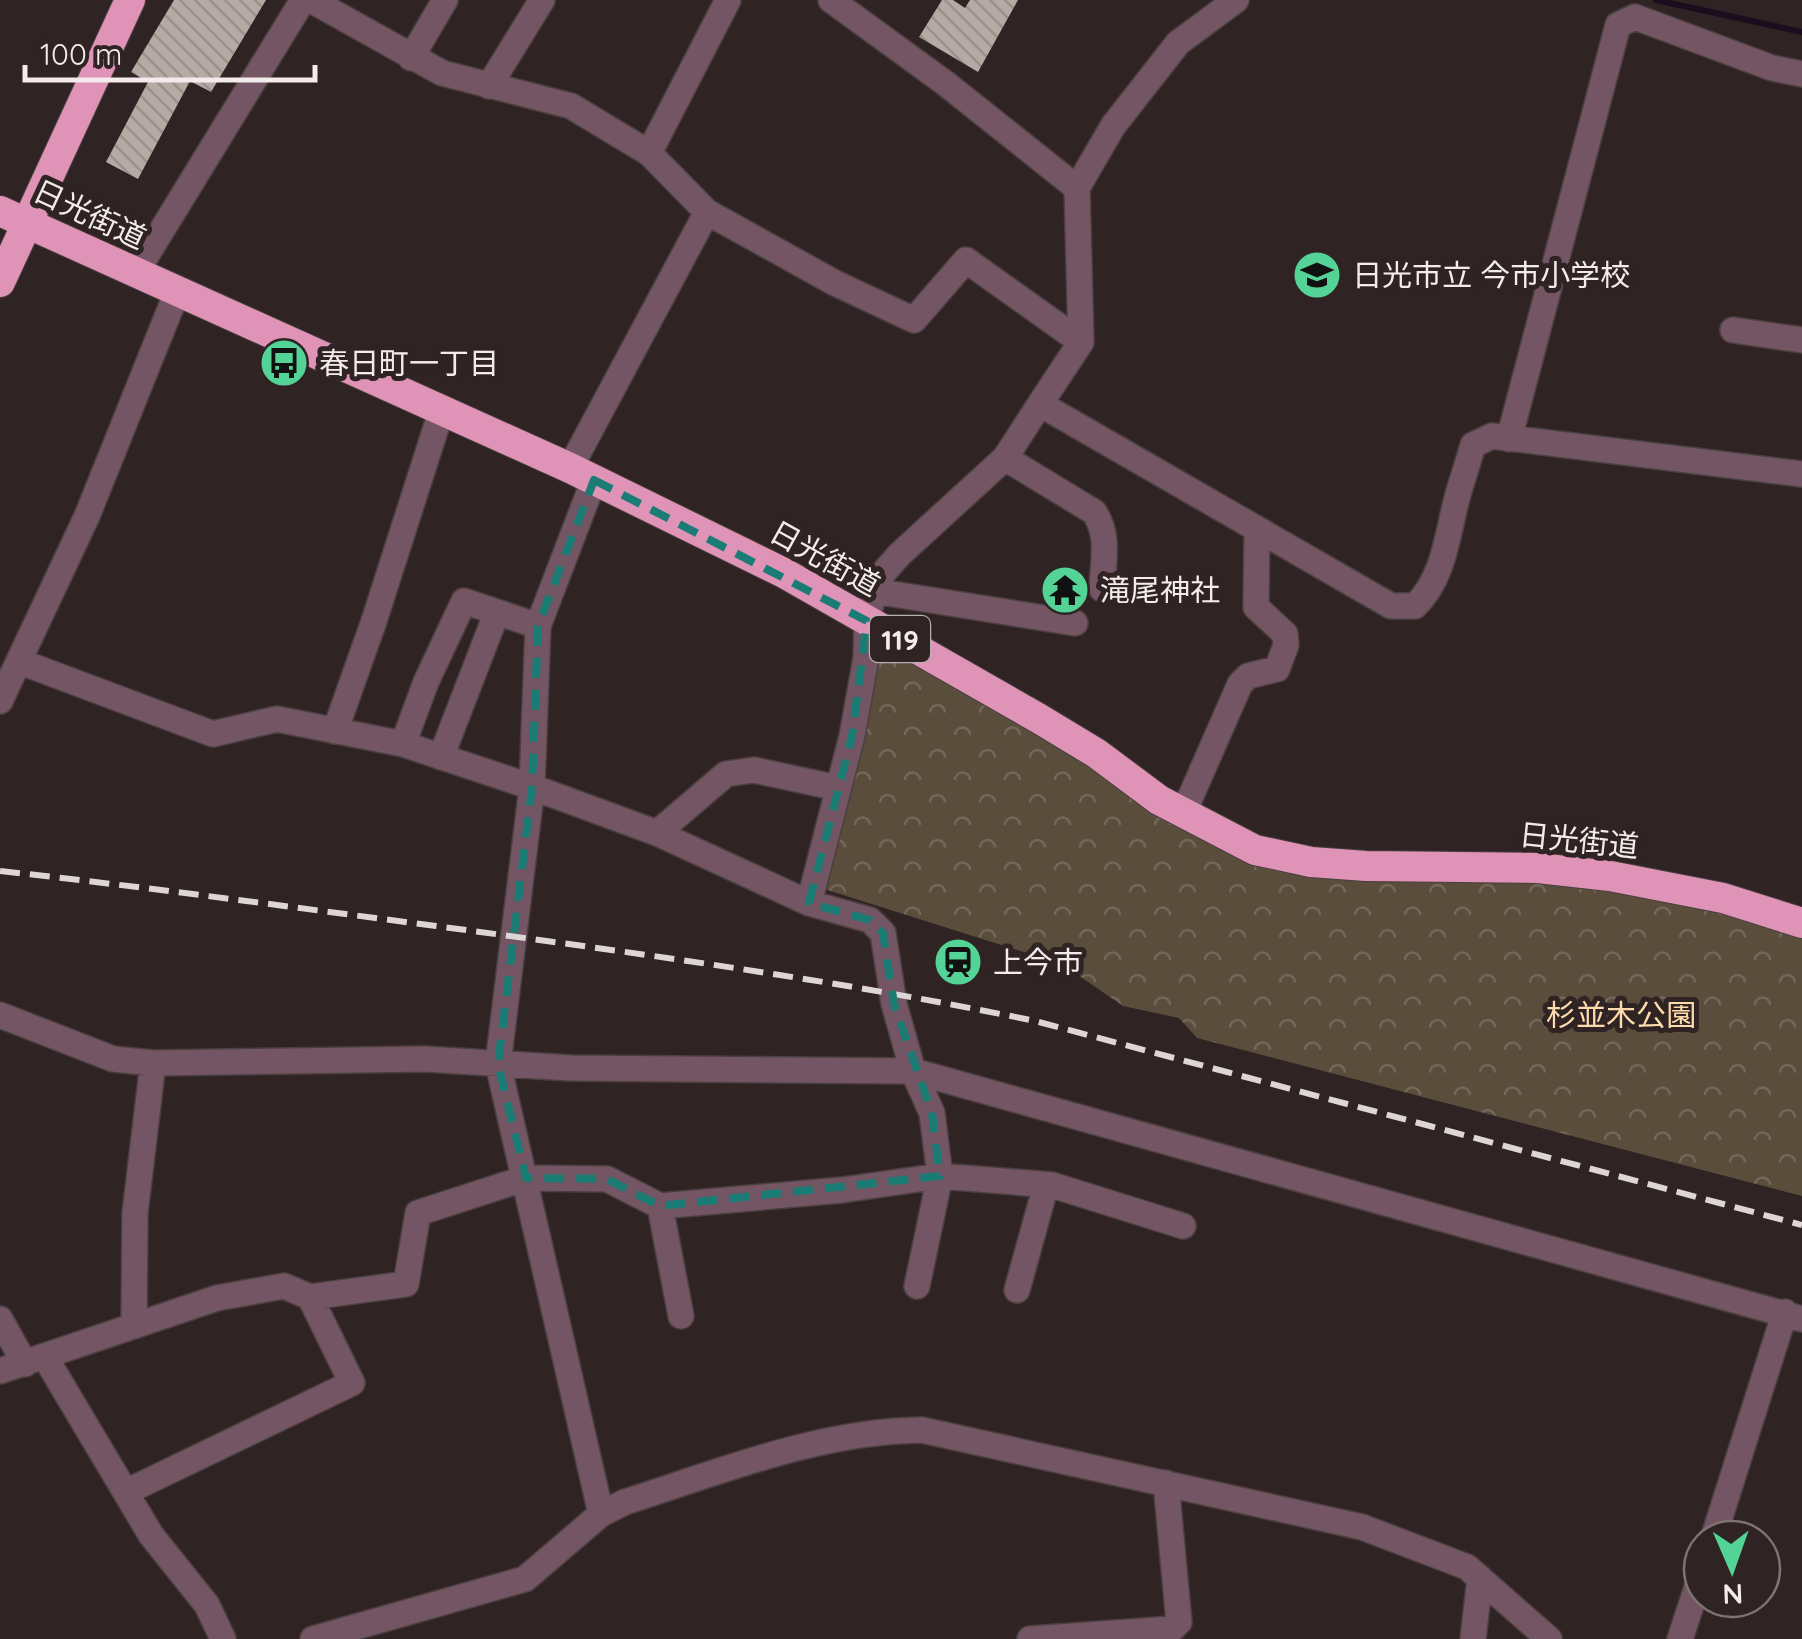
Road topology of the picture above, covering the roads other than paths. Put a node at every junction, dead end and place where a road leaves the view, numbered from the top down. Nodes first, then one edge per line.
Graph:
1 (130, 0) edge
2 (303, 0) edge
3 (311, 0) edge
4 (445, 0) edge
5 (542, 0) edge
6 (728, 0) edge
7 (832, 0) edge
8 (1236, 0) edge
9 (410, 58) junction
10 (1802, 74) edge
11 (489, 86) junction
12 (649, 153) junction
13 (1077, 188) junction
14 (707, 212) junction
15 (13, 217) edge
16 (135, 274) junction
17 (0, 282) edge
18 (177, 292) junction
19 (1733, 330) dead end
20 (1802, 340) edge
21 (1081, 342) junction
22 (1040, 404) junction
23 (442, 409) junction
24 (1509, 439) junction
25 (1005, 458) junction
26 (582, 474) junction
27 (1802, 474) edge
28 (1257, 529) junction
29 (1102, 589) dead end
30 (874, 591) junction
31 (497, 612) junction
32 (867, 621) junction
33 (1076, 623) dead end
34 (538, 626) junction
35 (21, 662) junction
36 (0, 701) edge
37 (335, 731) junction
38 (402, 744) junction
39 (441, 757) junction
40 (532, 787) junction
41 (838, 788) junction
42 (1183, 814) junction
43 (656, 833) junction
44 (810, 903) junction
45 (1802, 922) edge
46 (0, 1016) edge
47 (153, 1063) junction
48 (498, 1064) junction
49 (913, 1070) junction
50 (940, 1176) junction
51 (526, 1178) junction
52 (1046, 1185) junction
53 (660, 1206) junction
54 (1183, 1226) dead end
55 (917, 1286) dead end
56 (1016, 1290) dead end
57 (310, 1297) junction
58 (682, 1316) dead end
59 (1793, 1316) edge
60 (0, 1319) edge
61 (134, 1326) junction
62 (23, 1364) edge
63 (1166, 1483) junction
64 (126, 1492) junction
65 (601, 1514) junction
66 (1720, 1519) edge
67 (1480, 1578) junction
68 (1106, 1636) edge
69 (222, 1639) edge
70 (313, 1639) edge
71 (1030, 1639) edge
72 (1473, 1639) edge
73 (1548, 1639) edge

1 - 15 highway
2 - 16 street
3 - 9 street
4 - 9 street
5 - 11 street
6 - 12 street
7 - 13 street
8 - 13 street
9 - 11 street
10 - 24 street
11 - 12 street
12 - 14 street
13 - 21 street
14 - 21 street
14 - 26 street
15 - 16 highway, 日光街道 / 119
15 - 17 highway
16 - 18 highway, 日光街道 / 119
18 - 23 highway, 日光街道 / 119
18 - 35 street
19 - 20 street
21 - 22 street
22 - 25 street
22 - 28 street
23 - 26 highway, 日光街道 / 119
23 - 37 street
24 - 27 street
24 - 28 street
25 - 29 street
25 - 30 street
26 - 32 highway, 日光街道 / 119
26 - 34 street
28 - 42 street
30 - 32 street
30 - 33 street
31 - 34 street
31 - 38 street
31 - 39 street
32 - 41 street
32 - 42 highway, 日光街道 / 119
34 - 40 street
35 - 36 street
35 - 37 street
37 - 38 street
38 - 39 street
39 - 40 street
40 - 43 street
40 - 48 street
41 - 43 street
41 - 44 street
42 - 45 highway, 日光街道 / 119
43 - 44 street
44 - 49 street
46 - 47 street
47 - 48 street
47 - 61 street
48 - 49 street
48 - 51 street
49 - 50 street
49 - 59 street
50 - 52 street
50 - 53 street
50 - 55 street
51 - 53 street
51 - 57 street
51 - 65 street
52 - 54 street
52 - 56 street
53 - 58 street
57 - 61 street
57 - 64 street
59 - 66 street
60 - 62 street
61 - 62 street
62 - 64 street
63 - 65 street
63 - 67 street
63 - 68 street
64 - 69 street
65 - 70 street
67 - 72 street
67 - 73 street
68 - 71 street

